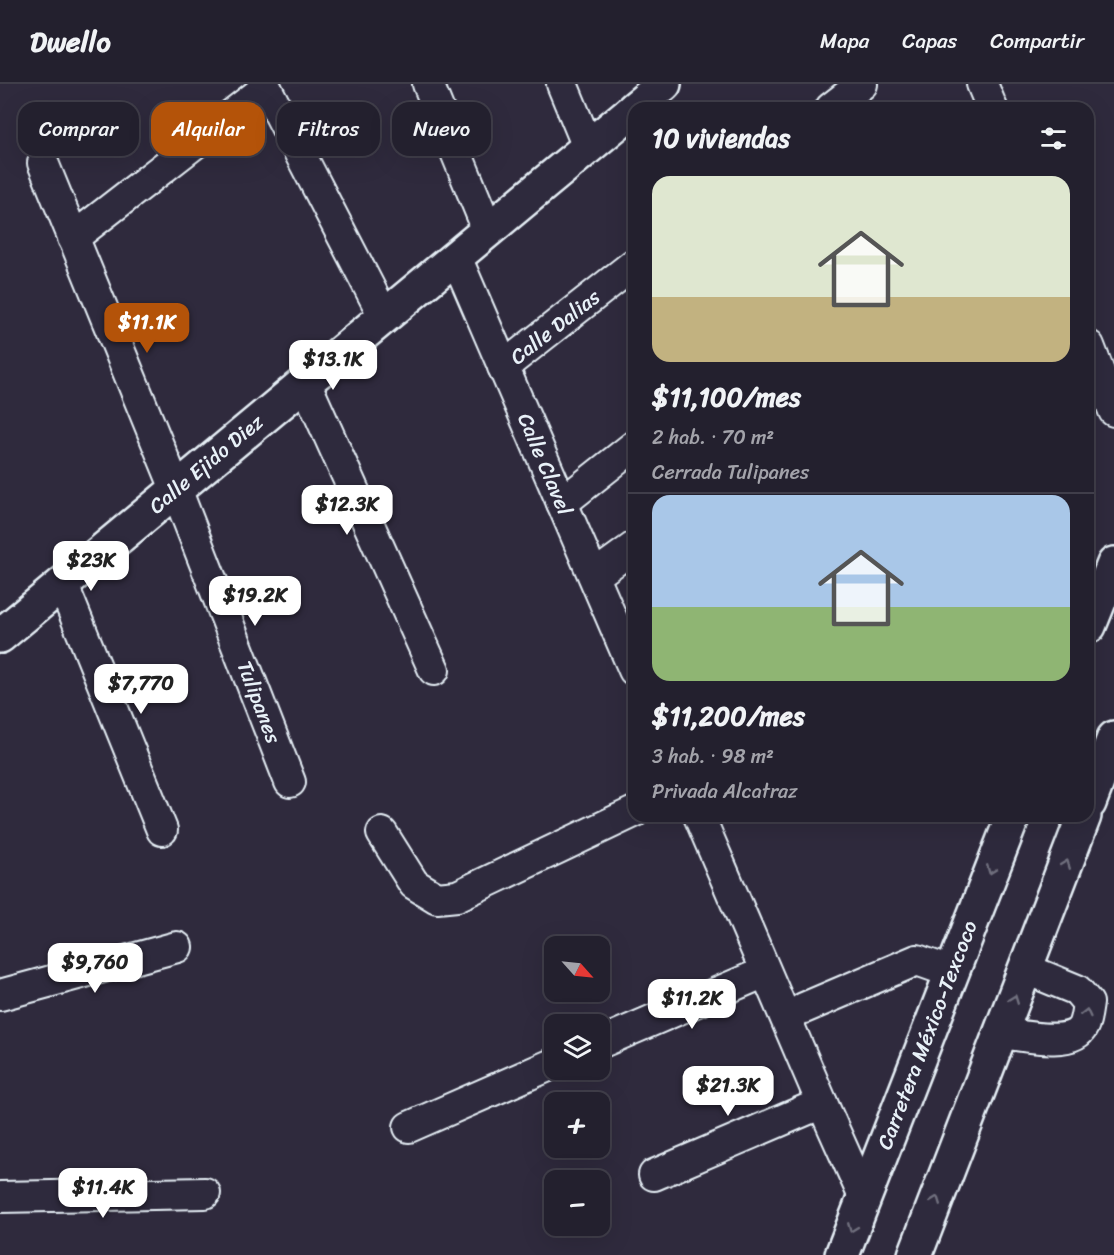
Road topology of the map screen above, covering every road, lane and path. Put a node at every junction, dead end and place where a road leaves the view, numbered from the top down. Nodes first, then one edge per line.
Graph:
1 (428, 84) edge
2 (562, 84) edge
3 (664, 84) edge
4 (862, 84) edge
5 (982, 84) edge
6 (265, 86) edge
7 (642, 102) edge
8 (839, 102) edge
9 (990, 102) edge
10 (628, 114) edge
11 (588, 147) junction
12 (43, 163) dead end
13 (488, 230) junction
14 (73, 238) junction
15 (456, 257) junction
16 (628, 269) edge
17 (384, 316) junction
18 (1094, 359) edge
19 (503, 367) junction
20 (305, 382) junction
21 (1114, 411) edge
22 (628, 451) edge
23 (176, 489) junction
24 (562, 502) junction
25 (628, 551) edge
26 (1114, 564) edge
27 (594, 576) junction
28 (62, 583) junction
29 (1094, 614) edge
30 (0, 636) edge
31 (628, 656) edge
32 (434, 669) dead end
33 (1114, 738) edge
34 (290, 782) dead end
35 (1094, 790) edge
36 (628, 815) edge
37 (702, 822) edge
38 (1010, 822) edge
39 (1082, 822) edge
40 (162, 830) dead end
41 (382, 833) dead end
42 (177, 947) dead end
43 (1026, 969) junction
44 (765, 972) junction
45 (951, 972) junction
46 (0, 994) edge
47 (804, 1008) dead end
48 (1001, 1033) junction
49 (610, 1039) edge
50 (544, 1068) edge
51 (822, 1103) junction
52 (409, 1126) dead end
53 (654, 1175) dead end
54 (205, 1193) dead end
55 (0, 1197) edge
56 (864, 1197) junction
57 (842, 1255) edge
58 (915, 1255) edge

1 - 13 street
2 - 11 street
3 - 7 main road, Calle Ejido Diez
4 - 8 street
5 - 9 street
6 - 14 street
6 - 17 street
10 - 11 main road, Calle Ejido Diez
11 - 13 main road, Calle Ejido Diez
12 - 14 street, Tulipanes
13 - 15 main road, Calle Ejido Diez
14 - 23 street, Tulipanes
15 - 17 main road, Calle Ejido Diez
15 - 19 street, Calle Clavel
16 - 19 street, Calle Dalias
17 - 20 main road, Calle Ejido Diez
18 - 21 street
19 - 24 street, Calle Clavel
20 - 23 main road, Calle Ejido Diez
20 - 32 street
22 - 24 street
23 - 28 main road, Calle Ejido Diez
23 - 34 street, Tulipanes
24 - 27 street, Calle Clavel
25 - 27 street
26 - 29 main road
27 - 31 street, Calle Clavel
28 - 30 main road, Calle Ejido Diez
28 - 40 street
33 - 35 main road
36 - 41 street
37 - 44 street
38 -> 45 main road, Carretera México-Texcoco
43 -> 39 main road
42 - 46 street
48 -> 43 main road
48 -> 43 street
44 - 49 street
44 - 51 street
45 - 47 street
45 - 56 main road, Carretera México-Texcoco
58 -> 48 main road
50 - 52 street
51 - 53 street
51 - 56 street
54 - 55 street
56 -> 57 main road, Carretera México-Texcoco

